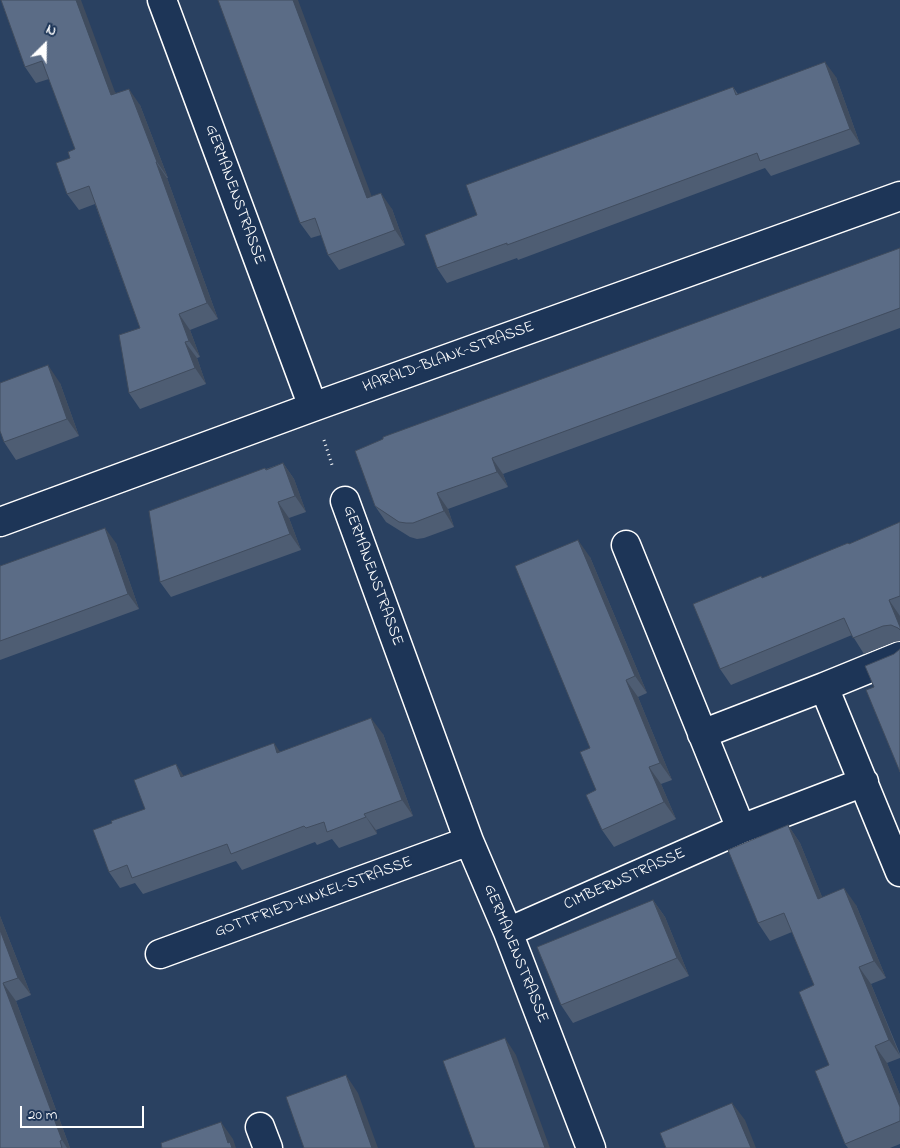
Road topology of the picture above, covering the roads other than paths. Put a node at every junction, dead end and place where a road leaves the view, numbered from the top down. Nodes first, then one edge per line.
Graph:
1 (162, 0) edge
2 (900, 196) edge
3 (313, 407) junction
4 (344, 501) road end
5 (0, 522) edge
6 (626, 545) dead end
7 (900, 656) edge
8 (824, 687) junction
9 (702, 734) junction
10 (864, 782) junction
11 (741, 829) junction
12 (469, 841) junction
13 (900, 872) edge
14 (508, 932) junction
15 (160, 954) dead end
16 (591, 1148) edge

1 - 3 street, GERMANENSTRASSE
2 - 3 street, HARALD-BLANK-STRASSE
3 - 5 street, HARALD-BLANK-STRASSE
4 - 12 street, GERMANENSTRASSE
6 - 9 street
7 - 8 street
8 - 9 street
8 - 10 street
9 - 11 street
10 - 11 street, CIMBERNSTRASSE
10 - 13 street
11 - 14 street, CIMBERNSTRASSE
12 - 14 street, GERMANENSTRASSE
12 - 15 street, GOTTFRIED-KINKEL-STRASSE
14 - 16 street, GERMANENSTRASSE

